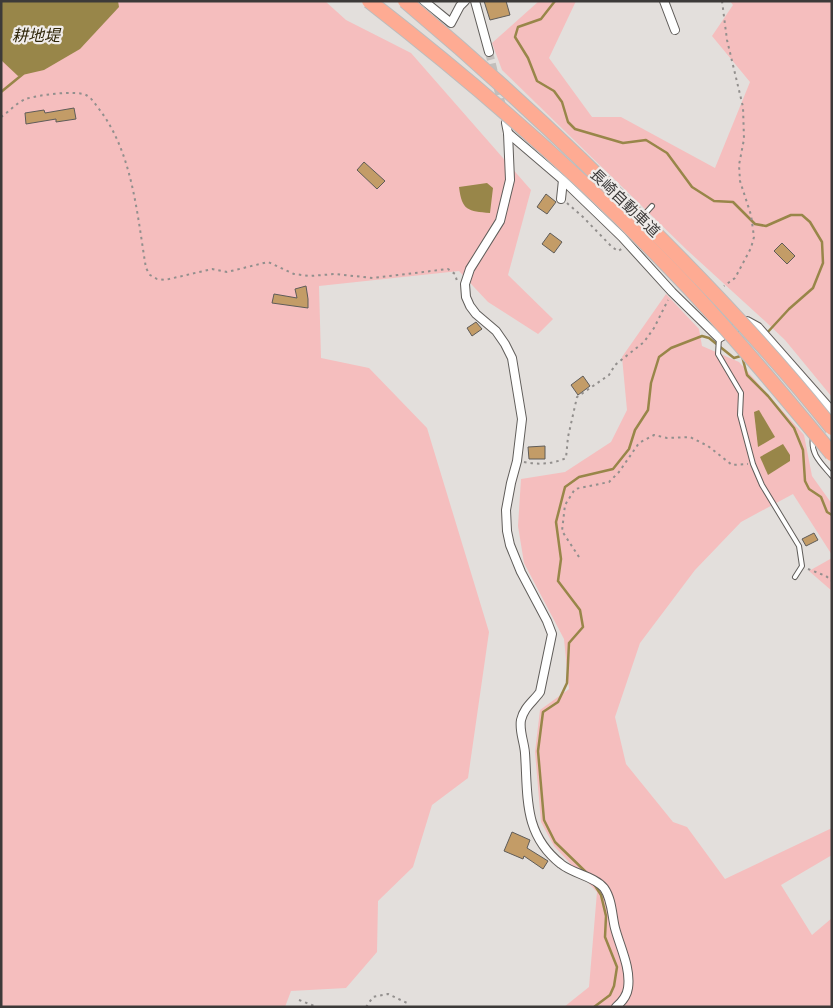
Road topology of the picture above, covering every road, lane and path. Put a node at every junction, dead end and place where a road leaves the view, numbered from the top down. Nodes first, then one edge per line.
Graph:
1 (369, 1) edge
2 (405, 1) edge
3 (424, 1) edge
4 (465, 1) edge
5 (475, 1) edge
6 (664, 1) edge
7 (722, 1) edge
8 (675, 30) dead end
9 (489, 52) tunnel mouth
10 (1, 117) edge
11 (506, 123) dead end
12 (508, 133) junction
13 (563, 180) junction
14 (561, 199) joint
15 (652, 206) dead end
16 (622, 237) junction
17 (457, 282) dead end
18 (721, 288) dead end
19 (672, 292) junction
20 (719, 338) junction
21 (818, 395) junction
22 (832, 411) edge
23 (832, 428) edge
24 (832, 454) edge
25 (517, 461) junction
26 (753, 464) junction
27 (832, 476) edge
28 (579, 557) dead end
29 (802, 566) junction
30 (795, 577) dead end
31 (832, 581) edge
32 (299, 1000) dead end
33 (317, 1007) edge
34 (366, 1007) edge
35 (408, 1007) edge
36 (616, 1007) edge

1 - 24 highway, 長崎自動車道, bridge
2 - 23 highway, 長崎自動車道, bridge
3 - 4 street
5 - 9 street
6 - 8 street
7 - 18 path
10 - 17 path
11 - 12 street
12 - 13 street
12 - 25 street
13 - 14 street
13 - 16 street
14 - 16 path
15 - 16 lane
16 - 19 street
19 - 20 street
19 - 25 path
20 - 21 street
20 - 26 lane
21 - 22 street
21 - 27 lane
25 - 36 street
26 - 28 path
26 - 29 lane
29 - 30 lane
29 - 31 path
32 - 33 path
34 - 35 path

